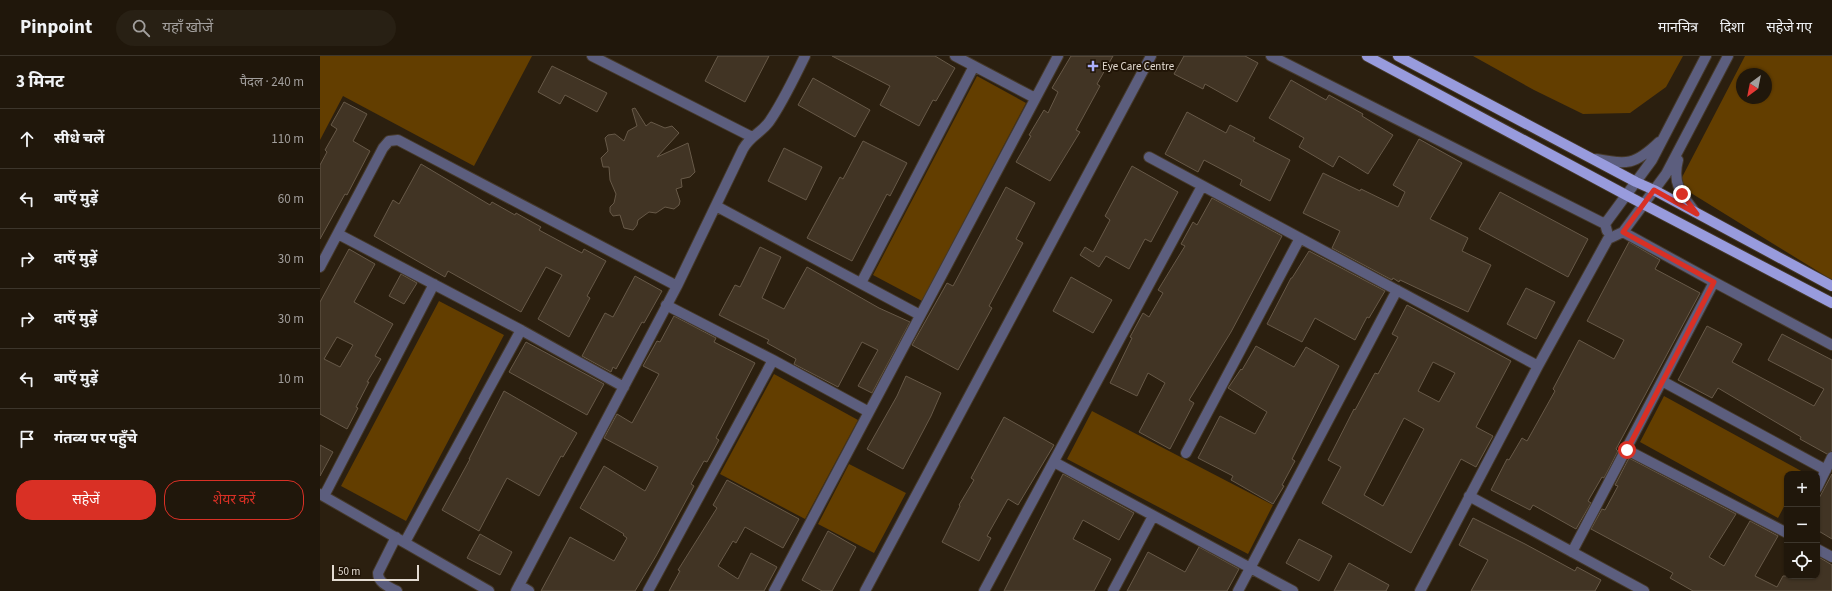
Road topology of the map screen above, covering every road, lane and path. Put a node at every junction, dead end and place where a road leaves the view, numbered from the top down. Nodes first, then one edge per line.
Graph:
1 (592, 56) edge
2 (805, 56) edge
3 (955, 56) edge
4 (1058, 56) edge
5 (1150, 56) edge
6 (1270, 56) edge
7 (1367, 56) edge
8 (1398, 56) edge
9 (1706, 56) edge
10 (1728, 56) edge
11 (974, 66) junction
12 (1036, 98) junction
13 (752, 137) junction
14 (1664, 137) junction
15 (1682, 144) junction
16 (1149, 157) dead end
17 (1592, 158) junction
18 (1636, 182) junction
19 (1202, 186) junction
20 (1654, 190) junction
21 (1626, 195) junction
22 (1644, 204) junction
23 (716, 206) junction
24 (1697, 214) junction
25 (1605, 224) junction
26 (1623, 232) junction
27 (338, 234) junction
28 (1300, 238) junction
29 (1608, 238) junction
30 (320, 267) edge
31 (1714, 282) junction
32 (434, 284) junction
33 (861, 284) junction
34 (677, 286) junction
35 (1832, 286) edge
36 (1397, 290) junction
37 (1832, 302) edge
38 (666, 305) junction
39 (920, 315) junction
40 (521, 330) junction
41 (1832, 345) edge
42 (773, 360) junction
43 (1538, 366) junction
44 (1662, 381) junction
45 (624, 387) junction
46 (869, 412) junction
47 (1627, 450) junction
48 (1186, 453) dead end
49 (1832, 457) edge
50 (1054, 462) junction
51 (1826, 470) junction
52 (1820, 482) edge
53 (322, 495) edge
54 (1469, 496) junction
55 (1154, 516) junction
56 (1784, 531) edge
57 (401, 540) junction
58 (1820, 551) edge
59 (1572, 552) junction
60 (1832, 557) edge
61 (1250, 568) junction
62 (518, 588) edge
63 (397, 591) edge
64 (489, 591) edge
65 (529, 591) edge
66 (648, 591) edge
67 (774, 591) edge
68 (865, 591) edge
69 (984, 591) edge
70 (1112, 591) edge
71 (1238, 591) edge
72 (1293, 591) edge
73 (1420, 591) edge
74 (1644, 591) edge

1 - 13 street
2 - 13 street
3 - 11 street
4 - 12 street
5 - 68 street
6 - 25 street
7 - 21 main road
8 - 17 main road
9 - 14 street
10 - 15 street
11 - 12 street
11 - 33 street
12 - 39 street
13 - 23 street
14 - 17 street
14 - 18 street
15 - 20 street
15 - 24 street
16 - 19 street
17 - 18 main road
18 - 20 main road
18 - 21 street
19 - 28 street
19 - 50 street
20 - 22 street
20 - 24 main road
21 - 22 main road
21 - 25 street
22 - 26 street
22 - 37 main road
23 - 33 street
23 - 34 street
24 - 35 main road
25 - 29 street
26 - 29 street
26 - 31 street
27 - 30 street
27 - 32 street
27 - 34 street
28 - 36 street
28 - 48 street
29 - 43 street
31 - 41 street
31 - 44 street
32 - 40 street
32 - 53 street
33 - 39 street
34 - 38 street
36 - 43 street
36 - 61 street
38 - 42 street
38 - 45 street
39 - 46 street
40 - 45 street
40 - 57 street
42 - 46 street
42 - 66 street
43 - 54 street
44 - 47 street
44 - 51 street
45 - 62 street
46 - 67 street
47 - 56 street
47 - 59 street
49 - 51 street
50 - 55 street
50 - 69 street
51 - 52 street
53 - 57 street
54 - 59 street
54 - 73 street
55 - 61 street
55 - 70 street
57 - 63 street
57 - 64 street
58 - 60 street
59 - 74 street
61 - 71 street
61 - 72 street
62 - 65 street

